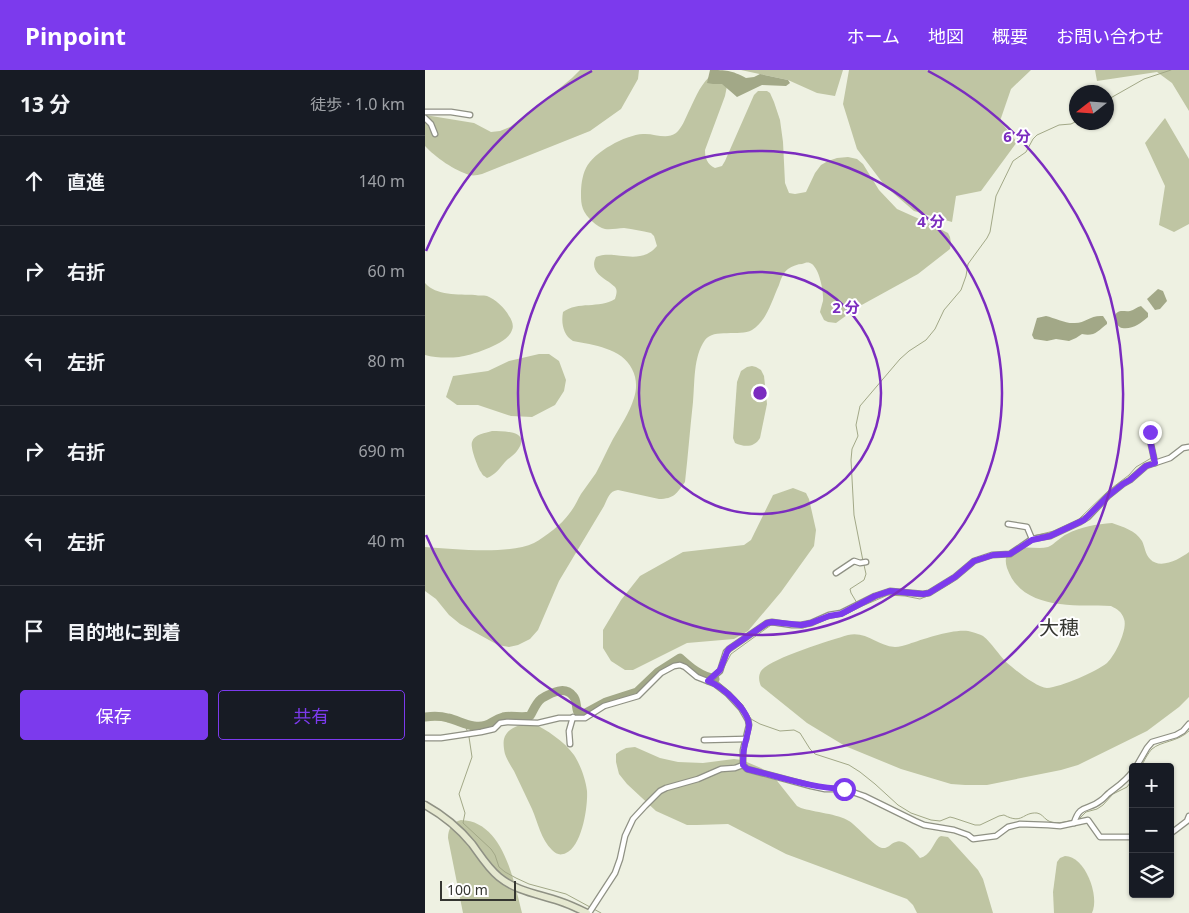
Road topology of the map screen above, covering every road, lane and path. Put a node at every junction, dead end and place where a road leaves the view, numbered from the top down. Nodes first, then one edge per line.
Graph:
1 (425, 112) edge
2 (470, 115) dead end
3 (425, 118) edge
4 (435, 134) dead end
5 (1150, 425) dead end
6 (1189, 446) edge
7 (1155, 463) junction
8 (1008, 524) dead end
9 (1032, 540) junction
10 (866, 562) dead end
11 (836, 573) dead end
12 (708, 681) junction
13 (573, 717) junction
14 (1189, 724) edge
15 (425, 738) edge
16 (746, 739) junction
17 (704, 740) dead end
18 (570, 744) dead end
19 (1138, 763) edge
20 (743, 765) junction
21 (1129, 775) edge
22 (425, 805) edge
23 (1189, 816) edge
24 (1074, 823) junction
25 (1174, 831) edge
26 (1129, 837) edge
27 (587, 913) edge

1 - 2 street
3 - 4 street
5 - 7 street
6 - 7 street
7 - 9 street
8 - 9 street
9 - 12 street
10 - 11 street
12 - 13 street
12 - 16 street
13 - 15 street
13 - 18 street
14 - 19 street
16 - 17 street
16 - 20 street
20 - 24 street
20 - 27 street
21 - 24 street
22 - 27 main road
23 - 25 street
24 - 26 street

